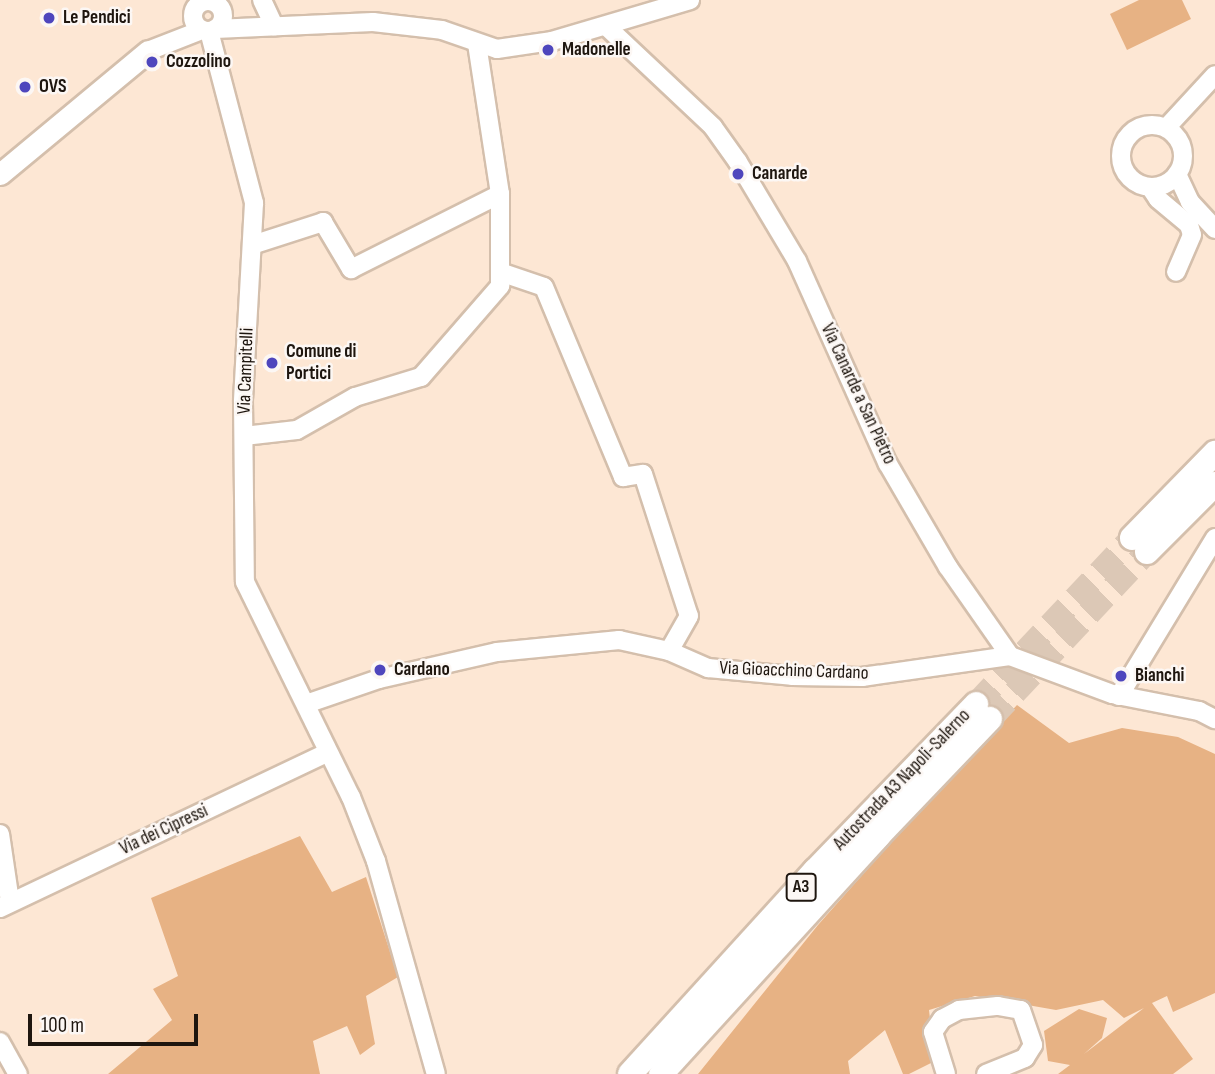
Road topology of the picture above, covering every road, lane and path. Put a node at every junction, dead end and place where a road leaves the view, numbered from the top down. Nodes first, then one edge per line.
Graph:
1 (262, 0) edge
2 (690, 0) edge
3 (211, 12) edge
4 (266, 26) junction
5 (606, 26) junction
6 (477, 44) junction
7 (148, 51) joint
8 (1215, 75) edge
9 (1166, 128) junction
10 (0, 174) edge
11 (1177, 174) junction
12 (1150, 187) junction
13 (500, 194) junction
14 (1215, 229) edge
15 (252, 246) junction
16 (500, 272) junction
17 (1176, 272) dead end
18 (244, 436) junction
19 (1215, 453) edge
20 (1215, 484) edge
21 (1215, 497) edge
22 (1186, 513) junction
23 (1215, 538) edge
24 (669, 651) junction
25 (1010, 656) junction
26 (1119, 696) junction
27 (306, 704) junction
28 (1215, 719) edge
29 (328, 752) junction
30 (0, 834) edge
31 (5, 905) edge
32 (0, 1042) edge
33 (18, 1074) edge
34 (436, 1074) edge
35 (630, 1074) edge
36 (661, 1074) edge
37 (946, 1074) edge
38 (986, 1074) edge

1 - 4 street
2 - 5 street
3 - 4 street
3 - 7 street
3 - 15 street, Via Campitelli
4 - 6 street
5 - 6 street
5 - 25 street, Via Canarde a San Pietro
6 - 13 street
7 - 10 main road
8 - 9 street
9 - 11 street
9 - 12 street
11 - 12 street
11 - 14 street
12 - 17 street
13 - 15 street
13 - 16 street
15 - 18 street, Via Campitelli
16 - 18 street
16 - 24 street
18 - 27 street, Via Campitelli
19 - 22 highway
20 - 22 highway
21 - 22 highway
23 - 26 street
24 - 25 street, Via Gioacchino Cardano
24 - 27 street, Via Gioacchino Cardano
25 - 26 street
26 - 28 street
27 - 29 street
29 - 31 street, Via dei Cipressi
29 - 34 street
30 - 31 street
32 - 33 street
35 - 36 highway, Autostrada A3 Napoli-Salerno / A3
37 - 38 street

